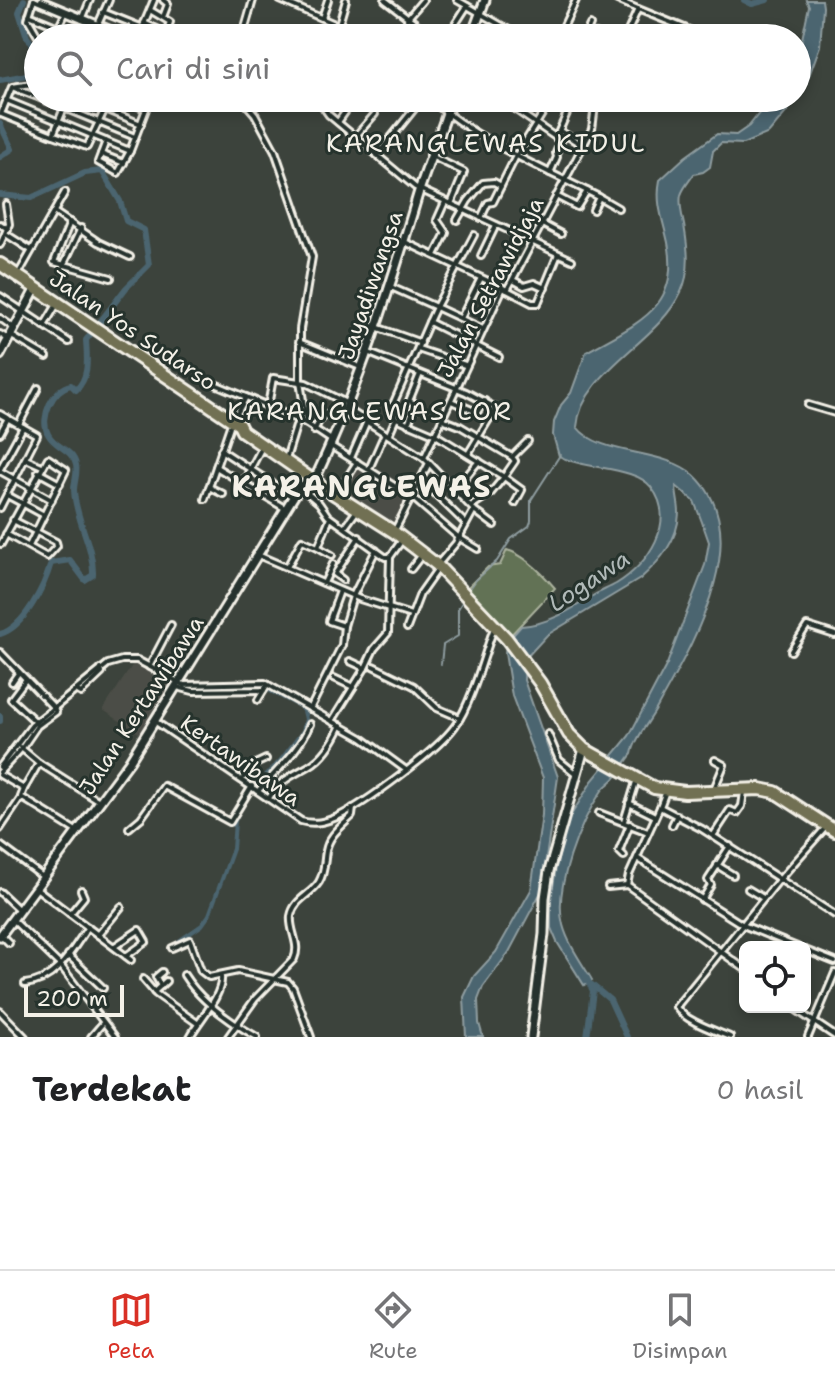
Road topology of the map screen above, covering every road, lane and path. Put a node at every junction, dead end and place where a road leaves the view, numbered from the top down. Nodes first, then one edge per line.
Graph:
1 (34, 0) edge
2 (41, 0) edge
3 (109, 0) edge
4 (154, 0) edge
5 (163, 0) edge
6 (253, 0) edge
7 (280, 0) edge
8 (328, 0) edge
9 (346, 0) edge
10 (385, 0) edge
11 (423, 0) edge
12 (457, 0) edge
13 (485, 0) edge
14 (576, 0) edge
15 (617, 0) edge
16 (88, 1) edge
17 (467, 6) junction
18 (638, 9) junction
19 (150, 10) junction
20 (103, 12) junction
21 (65, 14) junction
22 (479, 14) junction
23 (29, 15) junction
24 (163, 17) junction
25 (322, 18) junction
26 (83, 19) junction
27 (407, 19) junction
28 (31, 24) edge
29 (52, 24) edge
30 (60, 24) edge
31 (96, 24) edge
32 (98, 24) edge
33 (138, 24) edge
34 (145, 24) edge
35 (171, 24) edge
36 (246, 24) edge
37 (335, 24) edge
38 (337, 24) edge
39 (414, 24) edge
40 (455, 24) edge
41 (476, 24) edge
42 (496, 24) edge
43 (565, 24) edge
44 (631, 24) edge
45 (675, 24) edge
46 (24, 85) edge
47 (12, 87) junction
48 (24, 92) edge
49 (6, 100) junction
50 (24, 107) edge
51 (35, 112) edge
52 (63, 112) edge
53 (74, 112) edge
54 (105, 112) edge
55 (113, 112) edge
56 (144, 112) edge
57 (253, 112) edge
58 (326, 112) edge
59 (345, 112) edge
60 (414, 112) edge
61 (444, 112) edge
62 (518, 112) edge
63 (544, 112) edge
64 (567, 112) edge
65 (595, 112) edge
66 (375, 114) dead end
67 (447, 114) junction
68 (59, 122) junction
69 (338, 122) junction
70 (100, 123) junction
71 (141, 124) junction
72 (536, 125) junction
73 (560, 131) junction
74 (53, 135) junction
75 (93, 136) junction
76 (135, 137) junction
77 (355, 137) junction
78 (556, 138) junction
79 (106, 141) junction
80 (582, 146) junction
81 (130, 151) junction
82 (101, 154) junction
83 (377, 156) junction
84 (431, 156) junction
85 (515, 158) junction
86 (124, 163) junction
87 (550, 173) junction
88 (564, 180) junction
89 (501, 186) junction
90 (420, 189) junction
91 (587, 191) junction
92 (65, 192) dead end
93 (556, 196) junction
94 (599, 197) junction
95 (448, 203) junction
96 (6, 204) dead end
97 (618, 208) dead end
98 (463, 209) junction
99 (593, 210) dead end
100 (54, 212) junction
101 (481, 218) junction
102 (457, 220) dead end
103 (70, 222) junction
104 (0, 224) edge
105 (542, 224) junction
106 (496, 225) junction
107 (81, 228) junction
108 (7, 231) junction
109 (561, 234) dead end
110 (474, 235) dead end
111 (405, 242) junction
112 (533, 243) junction
113 (0, 245) edge
114 (32, 251) junction
115 (558, 254) junction
116 (434, 256) junction
117 (481, 256) dead end
118 (130, 257) dead end
119 (572, 260) dead end
120 (0, 266) edge
121 (63, 266) junction
122 (459, 268) junction
123 (18, 275) junction
124 (111, 278) dead end
125 (481, 278) junction
126 (513, 280) junction
127 (391, 287) junction
128 (545, 288) junction
129 (35, 289) junction
130 (505, 289) junction
131 (0, 296) edge
132 (56, 306) junction
133 (436, 307) junction
134 (22, 313) junction
135 (0, 318) edge
136 (461, 318) junction
137 (79, 320) junction
138 (429, 322) junction
139 (44, 326) junction
140 (376, 327) junction
141 (483, 329) junction
142 (0, 334) edge
143 (11, 334) junction
144 (69, 342) dead end
145 (299, 342) junction
146 (421, 343) junction
147 (475, 345) junction
148 (418, 349) junction
149 (367, 352) junction
150 (0, 355) edge
151 (47, 357) dead end
152 (499, 357) dead end
153 (465, 365) junction
154 (361, 368) junction
155 (408, 369) junction
156 (420, 374) junction
157 (208, 381) dead end
158 (302, 383) junction
159 (38, 388) dead end
160 (455, 388) junction
161 (246, 397) junction
162 (450, 401) junction
163 (485, 401) junction
164 (419, 405) dead end
165 (808, 405) dead end
166 (268, 406) junction
167 (346, 406) junction
168 (413, 411) dead end
169 (305, 412) junction
170 (835, 413) edge
171 (0, 414) edge
172 (322, 414) junction
173 (8, 418) junction
174 (396, 418) junction
175 (442, 419) junction
176 (298, 420) junction
177 (339, 420) junction
178 (367, 421) junction
179 (231, 423) junction
180 (307, 424) junction
181 (408, 424) junction
182 (21, 426) junction
183 (314, 431) junction
184 (0, 433) edge
185 (387, 433) junction
186 (436, 435) junction
187 (479, 436) junction
188 (528, 441) dead end
189 (330, 442) junction
190 (263, 445) junction
191 (221, 450) junction
192 (468, 454) junction
193 (512, 457) junction
194 (351, 458) junction
195 (424, 458) junction
196 (26, 459) junction
197 (285, 461) junction
198 (479, 461) junction
199 (357, 462) junction
200 (429, 463) junction
201 (42, 466) junction
202 (216, 467) junction
203 (296, 468) junction
204 (250, 469) junction
205 (369, 469) junction
206 (0, 470) edge
207 (38, 472) junction
208 (504, 477) junction
209 (465, 478) dead end
210 (15, 480) junction
211 (421, 480) junction
212 (243, 483) junction
213 (317, 483) junction
214 (60, 484) junction
215 (300, 486) junction
216 (209, 487) junction
217 (30, 488) junction
218 (223, 494) dead end
219 (7, 495) junction
220 (336, 495) junction
221 (293, 497) junction
222 (413, 498) junction
223 (205, 499) dead end
224 (52, 500) junction
225 (22, 503) junction
226 (515, 503) dead end
227 (0, 508) edge
228 (473, 508) junction
229 (358, 509) junction
230 (286, 510) junction
231 (44, 515) junction
232 (330, 518) junction
233 (13, 520) junction
234 (0, 522) edge
235 (466, 524) junction
236 (494, 525) dead end
237 (9, 527) junction
238 (345, 527) junction
239 (36, 531) junction
240 (6, 534) junction
241 (398, 535) junction
242 (359, 537) junction
243 (458, 537) junction
244 (1, 544) edge
245 (29, 546) junction
246 (318, 547) junction
247 (478, 549) dead end
248 (376, 550) junction
249 (423, 554) junction
250 (258, 555) junction
251 (332, 555) dead end
252 (390, 557) junction
253 (333, 564) dead end
254 (438, 566) junction
255 (287, 568) junction
256 (411, 569) dead end
257 (343, 580) dead end
258 (324, 583) junction
259 (340, 591) junction
260 (353, 596) junction
261 (388, 609) junction
262 (411, 615) junction
263 (171, 625) dead end
264 (344, 626) junction
265 (407, 628) dead end
266 (498, 628) junction
267 (835, 635) edge
268 (791, 651) dead end
269 (0, 652) edge
270 (350, 661) dead end
271 (373, 666) dead end
272 (149, 667) junction
273 (365, 668) junction
274 (19, 672) junction
275 (334, 678) dead end
276 (26, 679) junction
277 (12, 682) dead end
278 (177, 685) junction
279 (266, 687) junction
280 (353, 687) junction
281 (258, 700) dead end
282 (55, 709) junction
283 (310, 709) junction
284 (460, 718) junction
285 (332, 721) junction
286 (36, 722) junction
287 (156, 722) junction
288 (310, 724) dead end
289 (341, 725) junction
290 (548, 734) dead end
291 (20, 747) junction
292 (584, 749) junction
293 (266, 759) dead end
294 (715, 760) dead end
295 (39, 763) junction
296 (406, 770) junction
297 (0, 771) edge
298 (575, 773) junction
299 (633, 777) junction
300 (242, 780) junction
301 (24, 789) junction
302 (666, 790) junction
303 (745, 790) junction
304 (259, 792) junction
305 (714, 792) junction
306 (21, 797) junction
307 (101, 802) junction
308 (629, 803) junction
309 (660, 807) junction
310 (353, 808) junction
311 (599, 813) dead end
312 (677, 815) junction
313 (655, 816) junction
314 (624, 821) junction
315 (630, 824) junction
316 (672, 825) dead end
317 (129, 828) dead end
318 (831, 828) edge
319 (0, 829) edge
320 (78, 832) junction
321 (648, 832) junction
322 (713, 836) junction
323 (730, 846) junction
324 (1, 847) edge
325 (624, 856) dead end
326 (637, 858) junction
327 (717, 865) junction
328 (733, 875) dead end
329 (44, 877) junction
330 (779, 880) junction
331 (627, 885) junction
332 (608, 887) dead end
333 (36, 888) junction
334 (748, 889) dead end
335 (81, 890) dead end
336 (0, 892) edge
337 (764, 898) junction
338 (702, 900) junction
339 (121, 907) dead end
340 (19, 911) junction
341 (70, 914) junction
342 (835, 915) edge
343 (13, 920) junction
344 (743, 925) junction
345 (88, 927) junction
346 (98, 935) junction
347 (0, 936) edge
348 (782, 941) edge
349 (9, 943) dead end
350 (115, 946) junction
351 (172, 948) dead end
352 (721, 951) junction
353 (811, 952) edge
354 (68, 955) junction
355 (835, 962) edge
356 (739, 964) edge
357 (61, 966) junction
358 (162, 972) dead end
359 (835, 973) edge
360 (184, 975) dead end
361 (221, 978) junction
362 (143, 979) dead end
363 (274, 979) junction
364 (166, 981) dead end
365 (25, 984) dead end
366 (161, 986) junction
367 (103, 988) dead end
368 (154, 992) junction
369 (210, 1004) junction
370 (0, 1011) edge
371 (801, 1013) edge
372 (103, 1023) junction
373 (197, 1023) junction
374 (815, 1023) junction
375 (236, 1025) junction
376 (835, 1036) edge
377 (25, 1037) edge
378 (91, 1037) edge
379 (115, 1037) edge
380 (190, 1037) edge
381 (228, 1037) edge
382 (257, 1037) edge
383 (311, 1037) edge
384 (531, 1037) edge
385 (730, 1037) edge
386 (808, 1037) edge

1 - 21 street
1 - 23 street
2 - 26 street
3 - 20 street
4 - 19 street
5 - 24 street
6 - 36 street
7 - 25 street
8 - 25 street
9 - 38 street
10 - 27 street
11 - 27 street
12 - 17 street
13 - 22 street
14 - 43 street
15 - 18 street
16 - 26 street
17 - 22 street
17 - 40 street
18 - 44 street
18 - 45 street
19 - 24 street
19 - 34 street
20 - 32 street
20 - 33 street
21 - 26 street
21 - 30 street
22 - 41 street
22 - 42 street
23 - 28 street
23 - 29 street
24 - 35 street
25 - 37 street
26 - 31 street
27 - 39 street
46 - 47 street
47 - 48 street
47 - 49 street
49 - 50 street
49 - 74 street
51 - 68 street
52 - 68 street
53 - 70 street
54 - 70 street
55 - 71 street
56 - 71 street
57 - 145 street
58 - 69 street
59 - 69 street
60 - 83 street
61 - 67 street
62 - 72 street
63 - 72 street
64 - 73 street
65 - 80 street, Jalan Setrawidjaja
66 - 77 street
67 - 84 street, Jayadiwangsa
67 - 85 street
68 - 74 street
68 - 75 street
69 - 77 street
70 - 75 street
70 - 76 street
71 - 76 street
72 - 78 street
72 - 85 street
73 - 78 street
73 - 80 street
74 - 75 street
75 - 79 street
76 - 81 street
77 - 83 street
78 - 87 street
79 - 81 street
79 - 82 street
80 - 88 street, Jalan Setrawidjaja
81 - 86 street
82 - 86 street
82 - 86 street
83 - 90 street
84 - 90 street, Jayadiwangsa
84 - 95 street
85 - 87 street
85 - 89 street
87 - 88 street
88 - 91 street
88 - 93 street, Jalan Setrawidjaja
89 - 98 street
89 - 101 street
90 - 95 street
90 - 111 street, Jayadiwangsa
91 - 93 street
91 - 94 street
92 - 100 street
93 - 105 street, Jalan Setrawidjaja
94 - 97 street
94 - 99 street
95 - 98 street
95 - 116 street
96 - 108 street
98 - 101 street
98 - 102 street
100 - 103 street
100 - 114 street
101 - 106 street
103 - 107 street
103 - 121 street
104 - 108 street
105 - 109 street
105 - 112 street, Jalan Setrawidjaja
106 - 112 street
106 - 117 street
107 - 118 street
107 - 121 street
108 - 113 street
108 - 114 street
110 - 122 street
111 - 116 street
111 - 127 street, Jayadiwangsa
112 - 115 street
112 - 126 street, Jalan Setrawidjaja
114 - 123 street
115 - 119 street
115 - 128 street
116 - 122 street
120 - 123 highway, Jalan Yos Sudarso
120 - 129 highway, Jalan Yos Sudarso
121 - 124 street
122 - 125 street
122 - 133 street
123 - 129 highway, Jalan Yos Sudarso
125 - 130 street
125 - 136 street
126 - 128 street
126 - 130 street, Jalan Setrawidjaja
127 - 133 street
127 - 140 street, Jayadiwangsa
128 - 130 street
129 - 132 highway, Jalan Yos Sudarso
129 - 134 street
129 - 137 highway, Jalan Yos Sudarso
130 - 141 street, Jalan Setrawidjaja
131 - 134 street
132 - 137 highway, Jalan Yos Sudarso
132 - 139 street
133 - 136 street
133 - 138 street
134 - 139 street
134 - 143 street
135 - 143 street
136 - 141 street
137 - 179 highway, Jalan Yos Sudarso
138 - 146 street
138 - 147 street
139 - 144 street
140 - 146 street
140 - 149 street, Jayadiwangsa
141 - 147 street, Jalan Setrawidjaja
142 - 143 street
143 - 150 street
143 - 151 street
145 - 154 street
145 - 158 street
146 - 148 street
147 - 152 street
147 - 153 street, Jalan Setrawidjaja
148 - 153 street
148 - 155 street
149 - 154 street, Jayadiwangsa
149 - 155 street
153 - 160 street, Jalan Setrawidjaja
154 - 167 street, Jayadiwangsa
155 - 156 street
155 - 174 street
156 - 160 street
156 - 164 street
157 - 161 street
158 - 166 street
158 - 167 street
158 - 169 street
159 - 182 street
160 - 162 street, Jalan Setrawidjaja
160 - 163 street
161 - 166 street
161 - 179 street
162 - 163 street
162 - 175 street, Jalan Setrawidjaja
163 - 187 street
165 - 170 street
166 - 176 street
167 - 177 street, Jayadiwangsa
167 - 178 street
168 - 181 street
169 - 172 street
169 - 180 street
171 - 173 street
172 - 177 street
172 - 183 street
173 - 182 street
173 - 184 street
174 - 181 street
174 - 185 street
175 - 186 street, Jalan Setrawidjaja
175 - 187 street
176 - 180 street
176 - 197 street
177 - 189 street, Jayadiwangsa
178 - 185 street
178 - 194 street
179 - 190 highway, Jalan Yos Sudarso
179 - 191 street
180 - 183 street
181 - 186 street
182 - 196 street
182 - 206 street
183 - 189 street
185 - 195 street
185 - 205 street
186 - 192 street
186 - 195 street, Jalan Setrawidjaja
187 - 192 street
187 - 193 street
188 - 193 street
189 - 194 street
189 - 213 street, Jayadiwangsa
190 - 197 highway, Jalan Yos Sudarso
190 - 204 street
191 - 202 street
191 - 204 street
192 - 198 street
193 - 208 street
194 - 199 street
195 - 200 street
196 - 201 street
196 - 210 street
197 - 203 highway, Jalan Yos Sudarso
198 - 208 street
198 - 209 street
199 - 205 street
199 - 220 street
200 - 211 street
200 - 228 street
201 - 207 street
201 - 214 street
202 - 212 street
202 - 216 street
203 - 213 highway, Jalan Yos Sudarso
203 - 215 street
204 - 212 street
204 - 221 street
205 - 222 street
206 - 210 street
207 - 214 street
207 - 217 street
208 - 226 street
208 - 228 street
210 - 217 street
210 - 219 street
211 - 222 street
211 - 235 street
212 - 230 street
213 - 215 street
213 - 220 highway, Jalan Yos Sudarso
214 - 224 street
215 - 221 street, Jalan Kertawibawa
215 - 232 street
216 - 218 street
216 - 223 street
217 - 224 street
217 - 225 street
219 - 225 street
219 - 227 street
220 - 229 highway, Jalan Yos Sudarso
221 - 230 street, Jalan Kertawibawa
222 - 241 street
222 - 243 street
224 - 231 street
225 - 231 street
225 - 233 street
228 - 235 street
228 - 236 street
229 - 238 street
229 - 241 highway, Jalan Yos Sudarso
230 - 250 street, Jalan Kertawibawa
231 - 239 street
232 - 238 street
232 - 246 street
233 - 237 street
233 - 239 street
234 - 237 street
235 - 243 street
237 - 240 street
238 - 242 street
239 - 245 street
239 - 245 street
240 - 244 street
240 - 245 street
241 - 249 highway, Jalan Yos Sudarso
241 - 252 street
242 - 248 street
242 - 257 street
243 - 247 street
243 - 254 street
246 - 251 street
246 - 255 street
248 - 252 street
248 - 260 street
249 - 254 highway, Jalan Yos Sudarso
249 - 256 street
250 - 255 street
250 - 278 street, Jalan Kertawibawa
252 - 261 street
253 - 258 street
254 - 262 street
254 - 266 highway, Jalan Yos Sudarso
255 - 258 street
258 - 259 street
259 - 260 street
259 - 264 street
260 - 261 street
260 - 264 street
261 - 262 street
261 - 273 street
262 - 265 street
263 - 272 street
264 - 283 street
266 - 284 street, Kertawibawa
266 - 292 highway, Jalan Yos Sudarso
267 - 268 street
269 - 274 street
270 - 273 street
271 - 284 street
272 - 278 street
272 - 282 street
273 - 280 street
274 - 276 street
274 - 277 street
275 - 280 street
276 - 282 street
276 - 286 street
278 - 279 street
278 - 287 street, Jalan Kertawibawa
279 - 281 street
279 - 283 street
280 - 285 street
282 - 286 street
282 - 291 street
283 - 285 street
284 - 296 street, Kertawibawa
285 - 289 street
286 - 291 street
287 - 300 street, Kertawibawa
287 - 307 street, Jalan Kertawibawa
288 - 304 street
289 - 296 street
289 - 304 street
290 - 298 street
291 - 295 street
291 - 297 street
292 - 298 street
292 - 299 highway
293 - 300 street
294 - 305 street
295 - 301 street
295 - 307 street
296 - 310 street, Kertawibawa
297 - 301 street
298 - 384 street
299 - 302 highway
299 - 308 street
300 - 304 street, Kertawibawa
301 - 306 street
302 - 305 highway
302 - 309 street
303 - 305 highway
303 - 318 highway
303 - 322 street
304 - 310 street, Kertawibawa
304 - 317 street
306 - 319 street
306 - 320 street
307 - 320 street, Jalan Kertawibawa
308 - 313 street
308 - 314 street
309 - 312 street
309 - 313 street
310 - 363 street
311 - 314 street
312 - 316 street
312 - 322 street
313 - 321 street
314 - 315 street
315 - 321 street
315 - 325 street
318 - 330 street
320 - 329 street, Jalan Kertawibawa
321 - 326 street
322 - 323 street
323 - 327 street
323 - 330 street
324 - 329 street
326 - 331 street
326 - 338 street
327 - 328 street
327 - 338 street
329 - 333 street, Jalan Kertawibawa
330 - 337 street
330 - 342 street
331 - 332 street
331 - 352 street
333 - 340 street, Jalan Kertawibawa
333 - 341 street
334 - 337 street
335 - 341 street
336 - 340 street
337 - 344 street
338 - 344 street
339 - 346 street
340 - 343 street, Jalan Kertawibawa
341 - 345 street
343 - 347 street, Jalan Kertawibawa
343 - 357 street
344 - 348 street
344 - 352 street
345 - 346 street
345 - 354 street
346 - 350 street
347 - 349 street
350 - 350 street
351 - 361 street
352 - 356 street
352 - 385 street
353 - 355 street
354 - 357 street
354 - 367 street
357 - 365 street
357 - 372 street
358 - 366 street
359 - 374 street
360 - 369 street
361 - 363 street
361 - 369 street
362 - 368 street
363 - 375 street
363 - 383 street
364 - 366 street
366 - 368 street
368 - 373 street
369 - 373 street
369 - 375 street
370 - 377 street
371 - 374 street
372 - 378 street
372 - 379 street
373 - 380 street
374 - 376 street
374 - 386 street
375 - 381 street
375 - 382 street

